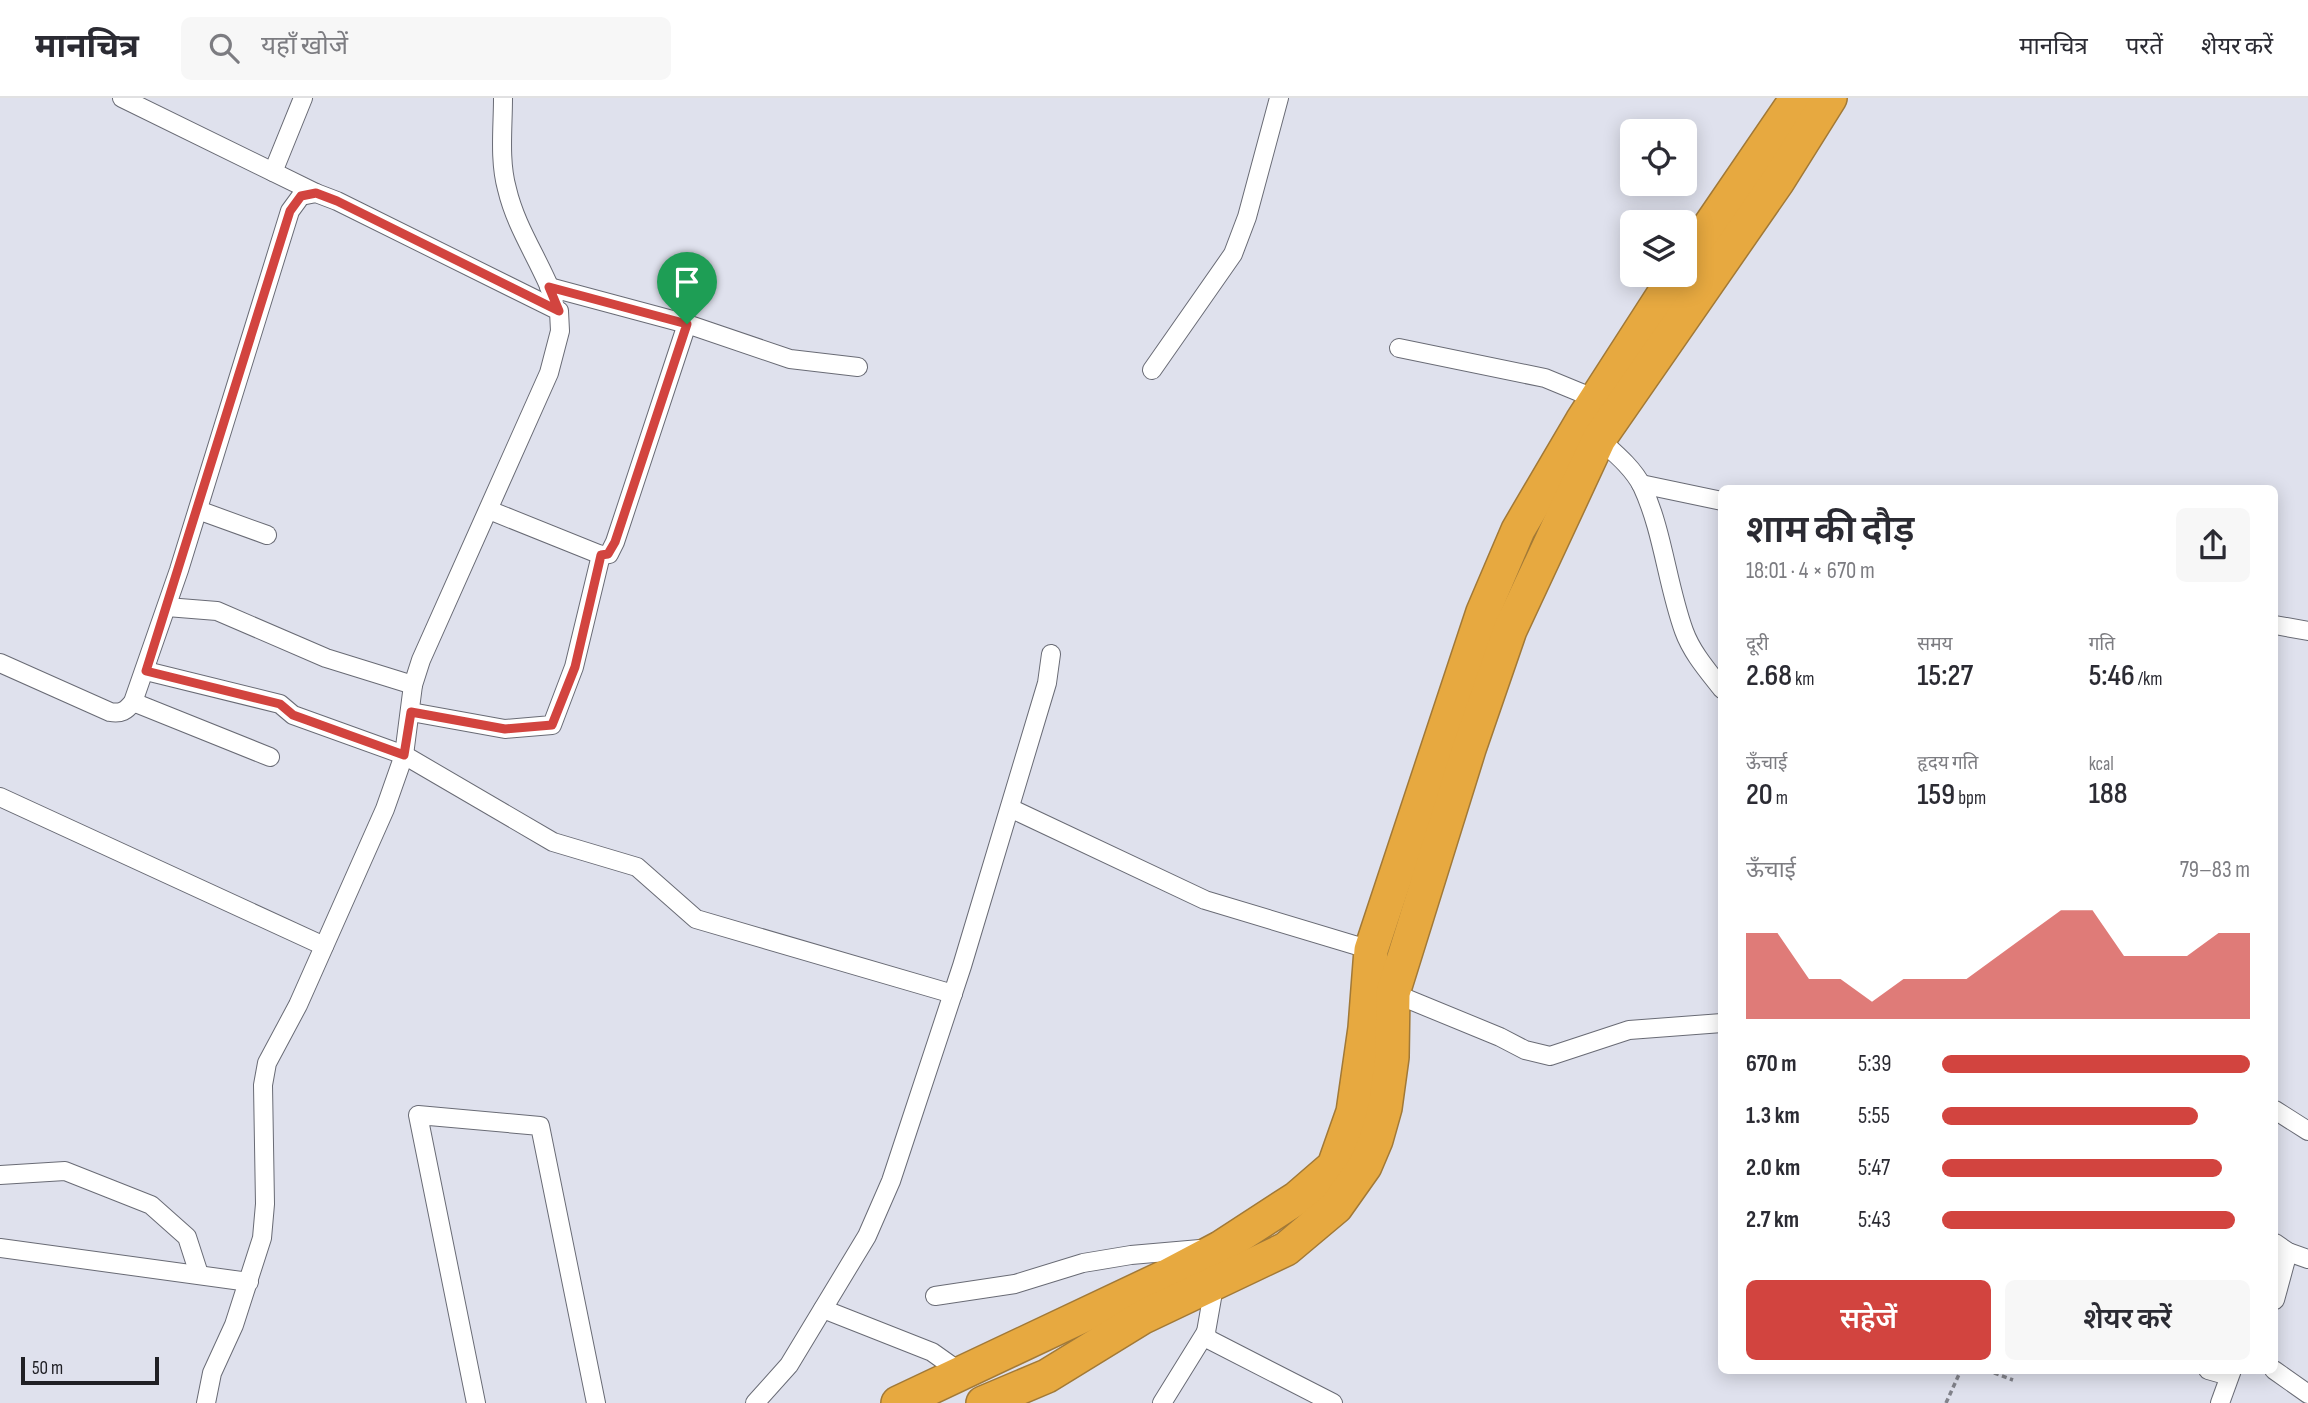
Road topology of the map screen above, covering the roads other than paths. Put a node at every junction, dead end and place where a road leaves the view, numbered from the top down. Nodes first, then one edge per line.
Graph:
1 (122, 98) edge
2 (303, 98) edge
3 (503, 98) edge
4 (1279, 98) edge
5 (1797, 98) edge
6 (1830, 98) edge
7 (273, 172) junction
8 (316, 193) junction
9 (1697, 244) edge
10 (549, 287) junction
11 (1669, 287) edge
12 (559, 311) junction
13 (687, 324) junction
14 (1399, 348) dead end
15 (858, 367) dead end
16 (1152, 370) dead end
17 (1592, 420) junction
18 (1641, 484) junction
19 (1718, 500) edge
20 (198, 510) junction
21 (489, 510) junction
22 (267, 536) dead end
23 (601, 555) junction
24 (166, 607) junction
25 (2278, 626) edge
26 (2308, 631) edge
27 (1051, 654) dead end
28 (0, 663) edge
29 (146, 671) junction
30 (1718, 684) edge
31 (413, 685) junction
32 (133, 702) junction
33 (411, 712) junction
34 (404, 755) junction
35 (270, 757) dead end
36 (0, 797) edge
37 (1010, 808) junction
38 (324, 946) junction
39 (1371, 950) junction
40 (1393, 993) junction
41 (953, 994) junction
42 (1718, 1023) edge
43 (2278, 1112) edge
44 (2308, 1131) edge
45 (0, 1175) edge
46 (2282, 1247) edge
47 (0, 1248) edge
48 (1220, 1248) junction
49 (2308, 1259) edge
50 (199, 1274) junction
51 (2278, 1277) edge
52 (1215, 1280) junction
53 (249, 1282) junction
54 (935, 1296) dead end
55 (823, 1309) junction
56 (1206, 1332) junction
57 (2278, 1373) edge
58 (962, 1374) junction
59 (2231, 1374) edge
60 (2308, 1394) edge
61 (206, 1403) edge
62 (476, 1403) edge
63 (596, 1403) edge
64 (755, 1403) edge
65 (898, 1403) edge
66 (983, 1403) edge
67 (1162, 1403) edge
68 (1333, 1403) edge
69 (2220, 1403) edge

1 - 7 street
2 - 7 street
3 - 10 street
4 - 16 street
5 - 9 highway
6 - 17 highway
7 - 8 street
8 - 12 street
8 - 20 street
10 - 12 street
10 - 13 street
11 - 17 highway
12 - 21 street
13 - 15 street
13 - 23 street
14 - 17 street
17 - 18 street
17 - 39 highway
17 - 40 highway
18 - 19 street
18 - 30 street
20 - 22 street
20 - 24 street
21 - 23 street
21 - 31 street
23 - 33 street
24 - 29 street
24 - 31 street
25 - 26 street
27 - 37 street
28 - 32 street
29 - 32 street
29 - 34 street
31 - 33 street
32 - 35 street
33 - 34 street
34 - 38 street
34 - 41 street
36 - 38 street
37 - 39 street
37 - 41 street
38 - 53 street
39 - 48 highway
40 - 42 street
40 - 52 highway
41 - 55 street
43 - 44 street
45 - 50 street
46 - 49 street
46 - 51 street
47 - 50 street
48 - 54 street
48 - 58 highway
50 - 53 street
52 - 56 street
52 - 66 highway
53 - 61 street
55 - 58 street
55 - 64 street
56 - 67 street
56 - 68 street
57 - 60 street
58 - 65 highway
59 - 69 street
62 - 63 street

